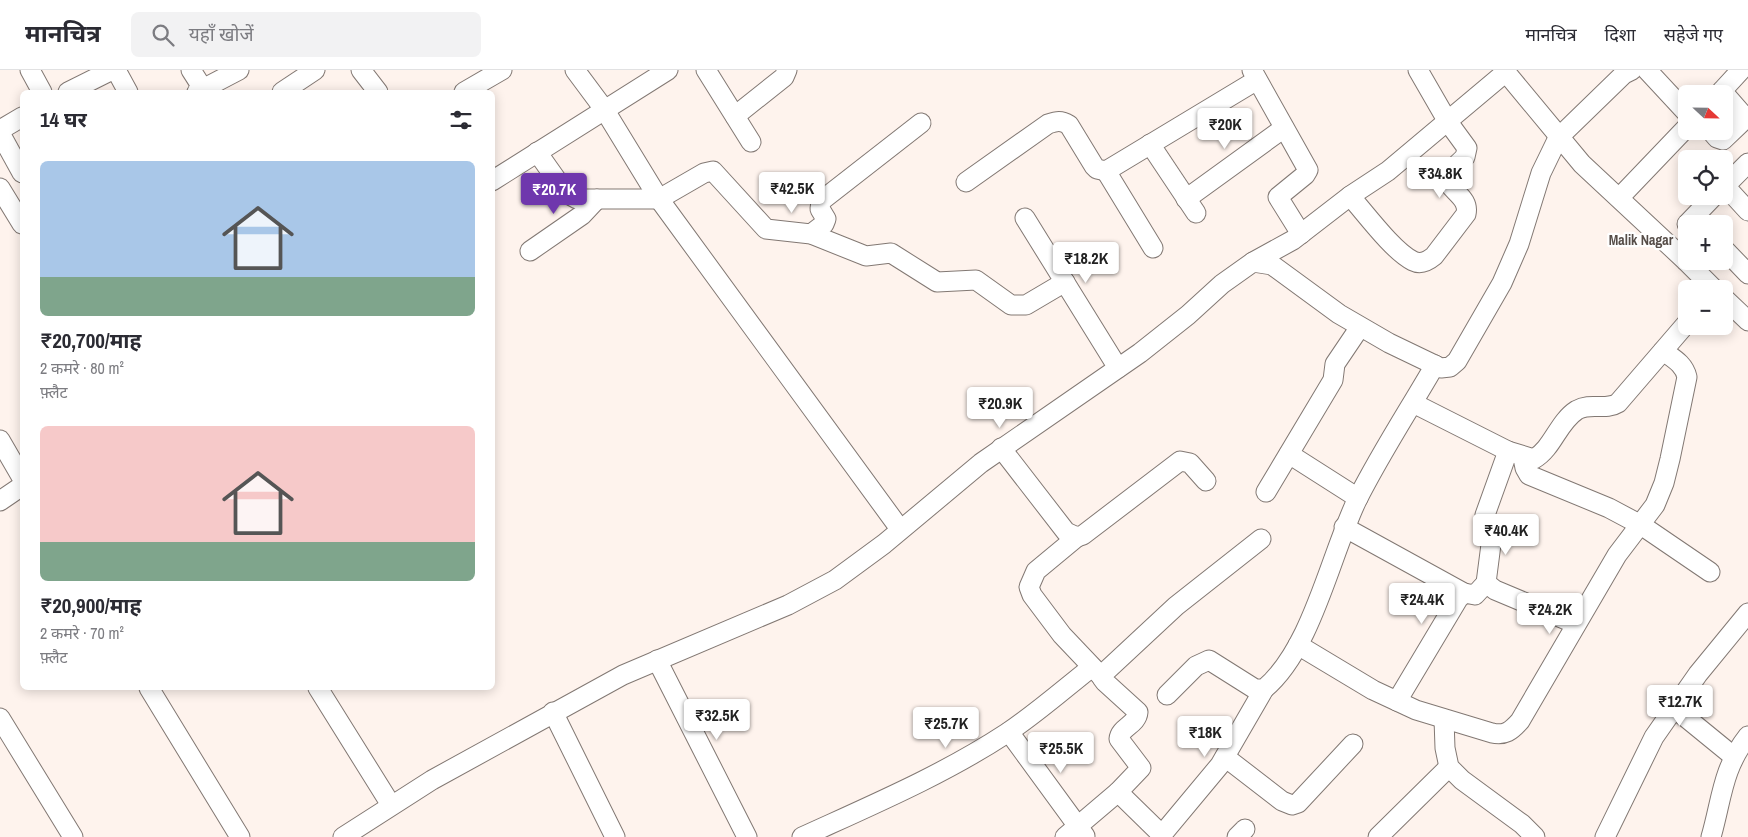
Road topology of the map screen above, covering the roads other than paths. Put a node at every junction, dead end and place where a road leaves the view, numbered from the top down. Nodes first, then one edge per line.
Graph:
1 (30, 70) edge
2 (114, 70) edge
3 (192, 70) edge
4 (239, 70) edge
5 (316, 70) edge
6 (361, 70) edge
7 (502, 70) edge
8 (575, 70) edge
9 (668, 70) edge
10 (706, 70) edge
11 (787, 70) edge
12 (1418, 70) edge
13 (1632, 70) edge
14 (1647, 70) edge
15 (1741, 70) edge
16 (1505, 71) edge
17 (1255, 75) edge
18 (1727, 85) edge
19 (41, 90) edge
20 (72, 90) edge
21 (127, 90) edge
22 (201, 90) edge
23 (205, 90) edge
24 (285, 90) edge
25 (376, 90) edge
26 (467, 90) edge
27 (1678, 103) edge
28 (1733, 104) edge
29 (604, 109) junction
30 (736, 116) junction
31 (20, 118) edge
32 (1448, 122) junction
33 (921, 123) dead end
34 (1284, 128) junction
35 (1733, 130) edge
36 (0, 131) edge
37 (1678, 136) edge
38 (1558, 138) junction
39 (751, 142) dead end
40 (1150, 144) junction
41 (538, 152) junction
42 (1748, 163) edge
43 (20, 169) edge
44 (1106, 171) junction
45 (1733, 178) edge
46 (495, 179) edge
47 (966, 182) dead end
48 (0, 188) edge
49 (1350, 196) junction
50 (1620, 197) junction
51 (597, 199) junction
52 (659, 199) junction
53 (1733, 199) edge
54 (1707, 205) edge
55 (1748, 211) edge
56 (1698, 215) edge
57 (1025, 218) dead end
58 (20, 221) edge
59 (811, 234) junction
60 (1301, 234) junction
61 (1678, 234) edge
62 (1668, 243) junction
63 (1153, 248) dead end
64 (530, 251) dead end
65 (1678, 253) edge
66 (1733, 258) edge
67 (1253, 262) junction
68 (1695, 270) edge
69 (1748, 274) edge
70 (1705, 280) edge
71 (1065, 282) junction
72 (1733, 307) edge
73 (1748, 321) edge
74 (1360, 327) junction
75 (1678, 333) edge
76 (1663, 351) junction
77 (1434, 365) junction
78 (1118, 368) junction
79 (1413, 403) junction
80 (0, 440) edge
81 (1002, 448) junction
82 (1289, 454) junction
83 (1516, 454) junction
84 (20, 475) edge
85 (1206, 481) dead end
86 (20, 487) edge
87 (1266, 492) dead end
88 (1358, 498) junction
89 (0, 501) edge
90 (1641, 525) junction
91 (1344, 527) junction
92 (900, 528) junction
93 (1077, 537) junction
94 (1261, 539) dead end
95 (1710, 572) dead end
96 (1486, 583) junction
97 (1464, 594) junction
98 (1748, 613) edge
99 (1576, 624) junction
100 (1298, 645) junction
101 (657, 660) junction
102 (1097, 672) junction
103 (1264, 689) junction
104 (150, 690) edge
105 (319, 690) edge
106 (1166, 694) dead end
107 (1397, 701) junction
108 (1673, 707) junction
109 (553, 712) junction
110 (0, 718) edge
111 (1444, 719) junction
112 (1009, 732) junction
113 (1748, 736) edge
114 (1353, 744) dead end
115 (1733, 756) junction
116 (1225, 757) junction
117 (1449, 766) junction
118 (1118, 792) junction
119 (391, 805) junction
120 (368, 829) edge
121 (1076, 834) edge
122 (1161, 836) edge
123 (73, 837) edge
124 (240, 837) edge
125 (343, 837) edge
126 (615, 837) edge
127 (747, 837) edge
128 (802, 837) edge
129 (1378, 837) edge
130 (1535, 837) edge
131 (1605, 837) edge
132 (1711, 837) edge

1 - 19 street
2 - 20 street
2 - 21 street
3 - 22 street
4 - 23 street
5 - 24 street
6 - 25 street
7 - 26 street
8 - 29 street
9 - 29 street
10 - 30 street
11 - 30 street
12 - 32 street
13 - 38 street
14 - 27 street
15 - 18 street
16 - 32 street
16 - 38 street
17 - 34 street
17 - 40 street
28 - 35 street
29 - 41 street
29 - 52 street
30 - 39 street
31 - 36 street
32 - 49 street
32 - 49 street
33 - 59 street
34 - 40 street
34 - 60 street
36 - 43 street
37 - 50 street
38 - 50 street
38 - 77 street
40 - 44 street
41 - 46 street
41 - 51 street
42 - 45 street
44 - 47 street
44 - 63 street
48 - 58 street
49 - 60 street
50 - 62 street
51 - 52 street
51 - 64 street
52 - 59 street
52 - 92 street
53 - 55 street
54 - 56 street
57 - 71 street
59 - 71 street
60 - 67 street
61 - 62 street
62 - 65 street
66 - 69 street
67 - 74 street
67 - 78 street
68 - 70 street
71 - 78 street
72 - 73 street
74 - 77 street
74 - 82 street
75 - 76 street
76 - 83 street
76 - 90 street
77 - 79 street
78 - 81 street
79 - 83 street
79 - 88 street
80 - 84 street
81 - 92 street
81 - 93 street
82 - 87 street
82 - 88 street
83 - 90 street
83 - 96 street
85 - 93 street
86 - 89 street
88 - 91 street
90 - 95 street
90 - 99 street
91 - 97 street
91 - 100 street
92 - 101 street
93 - 102 street
94 - 102 street
96 - 97 street
96 - 99 street
97 - 107 street
98 - 108 street
99 - 111 street
100 - 103 street
100 - 107 street
101 - 109 street
101 - 127 street
102 - 112 street
102 - 118 street
103 - 106 street
103 - 116 street
104 - 124 street
105 - 119 street
107 - 111 street
108 - 115 street
108 - 131 street
109 - 119 street
109 - 126 street
110 - 123 street
111 - 117 street
112 - 121 street
112 - 128 street
113 - 115 street
114 - 116 street
115 - 132 street
116 - 122 street
117 - 129 street
117 - 130 street
118 - 121 street
118 - 122 street
119 - 120 street
120 - 125 street

